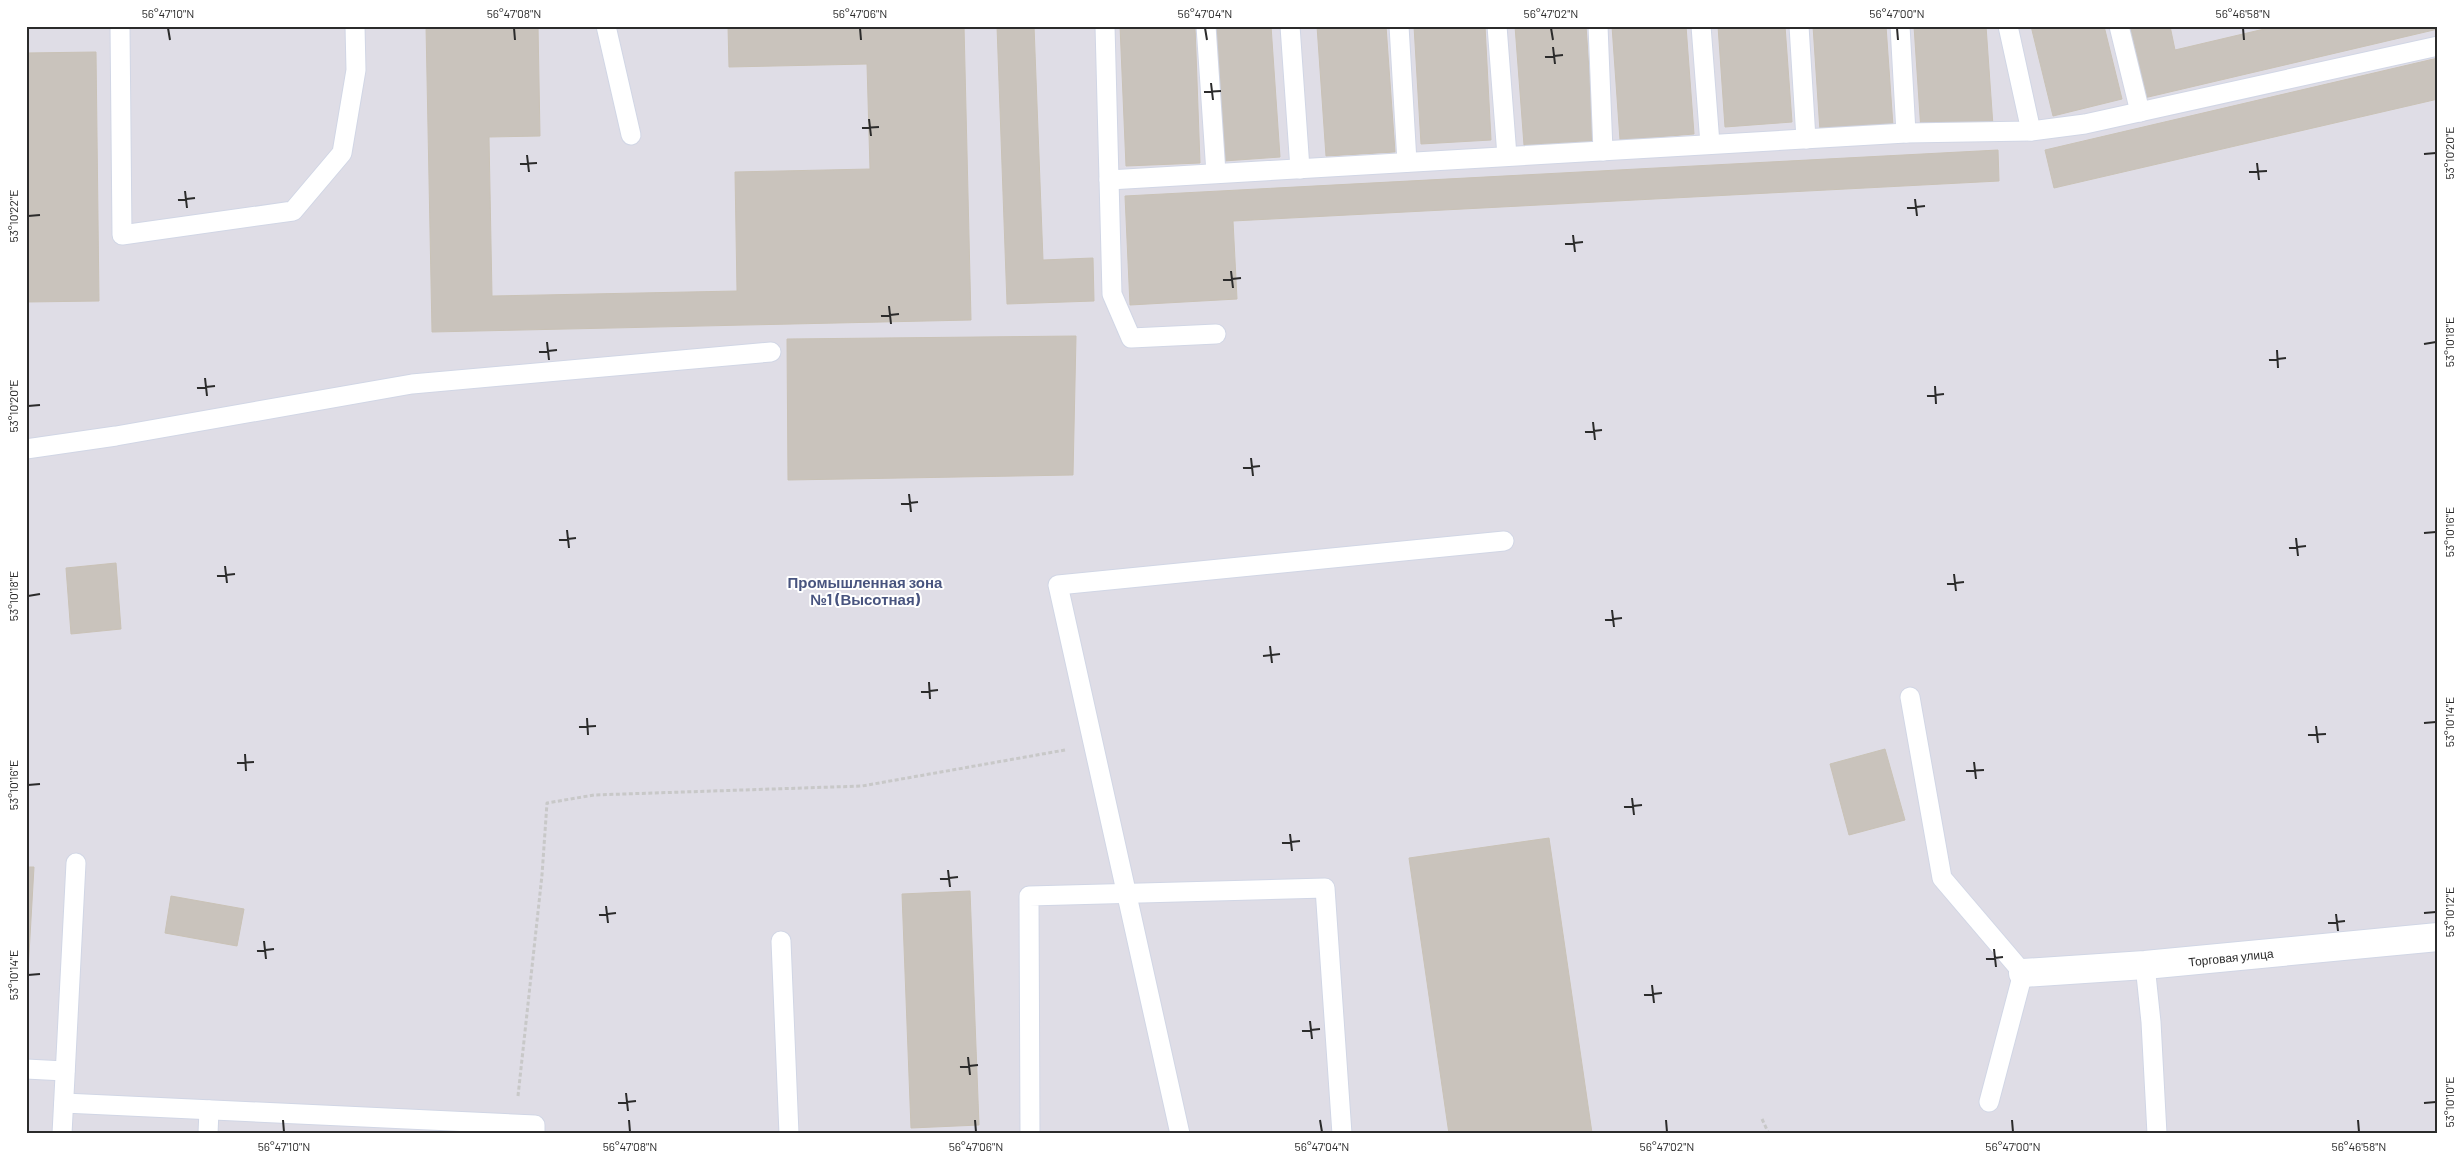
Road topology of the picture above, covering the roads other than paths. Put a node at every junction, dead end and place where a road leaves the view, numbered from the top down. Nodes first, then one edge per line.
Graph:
1 (120, 26) edge
2 (355, 26) edge
3 (606, 26) edge
4 (1105, 26) edge
5 (1206, 26) edge
6 (1290, 26) edge
7 (1399, 26) edge
8 (1497, 26) edge
9 (1598, 26) edge
10 (1701, 26) edge
11 (1799, 26) edge
12 (1900, 26) edge
13 (2008, 26) edge
14 (2119, 26) edge
15 (2438, 46) edge
16 (2140, 112) junction
17 (2031, 131) junction
18 (1906, 133) junction
19 (631, 135) dead end
20 (1806, 139) junction
21 (1710, 144) junction
22 (1603, 151) junction
23 (1508, 156) junction
24 (1407, 162) junction
25 (1300, 169) junction
26 (1216, 173) junction
27 (1109, 180) junction
28 (1216, 334) dead end
29 (771, 352) dead end
30 (26, 449) edge
31 (1504, 541) dead end
32 (1910, 697) dead end
33 (76, 863) dead end
34 (1126, 894) junction
35 (2438, 937) edge
36 (781, 941) dead end
37 (2145, 965) junction
38 (2023, 973) junction
39 (26, 1069) edge
40 (65, 1072) junction
41 (1989, 1102) dead end
42 (64, 1103) junction
43 (209, 1110) junction
44 (335, 1125) edge
45 (62, 1134) edge
46 (208, 1134) edge
47 (535, 1134) edge
48 (789, 1134) edge
49 (1030, 1134) edge
50 (1180, 1134) edge
51 (1342, 1134) edge
52 (2157, 1134) edge

1 - 2 lane
3 - 19 lane
4 - 27 lane
5 - 26 lane
6 - 25 lane
7 - 24 lane
8 - 23 lane
9 - 22 lane
10 - 21 lane
11 - 20 lane
12 - 18 lane
13 - 17 lane
14 - 16 lane
15 - 16 lane
16 - 17 lane
17 - 18 lane
18 - 20 lane
20 - 21 lane
21 - 22 lane
22 - 23 lane
23 - 24 lane
24 - 25 lane
25 - 26 lane
26 - 27 lane
27 - 28 lane
29 - 30 lane
31 - 34 lane
32 - 38 lane
33 - 40 lane
34 - 49 lane
34 - 50 lane
34 - 51 lane
35 - 37 street, Торговая улица
36 - 48 lane
37 - 38 street, Торговая улица
37 - 52 lane
38 - 41 lane
39 - 40 lane
40 - 42 lane
42 - 43 lane
42 - 45 lane
43 - 44 lane
43 - 46 lane
44 - 47 lane

